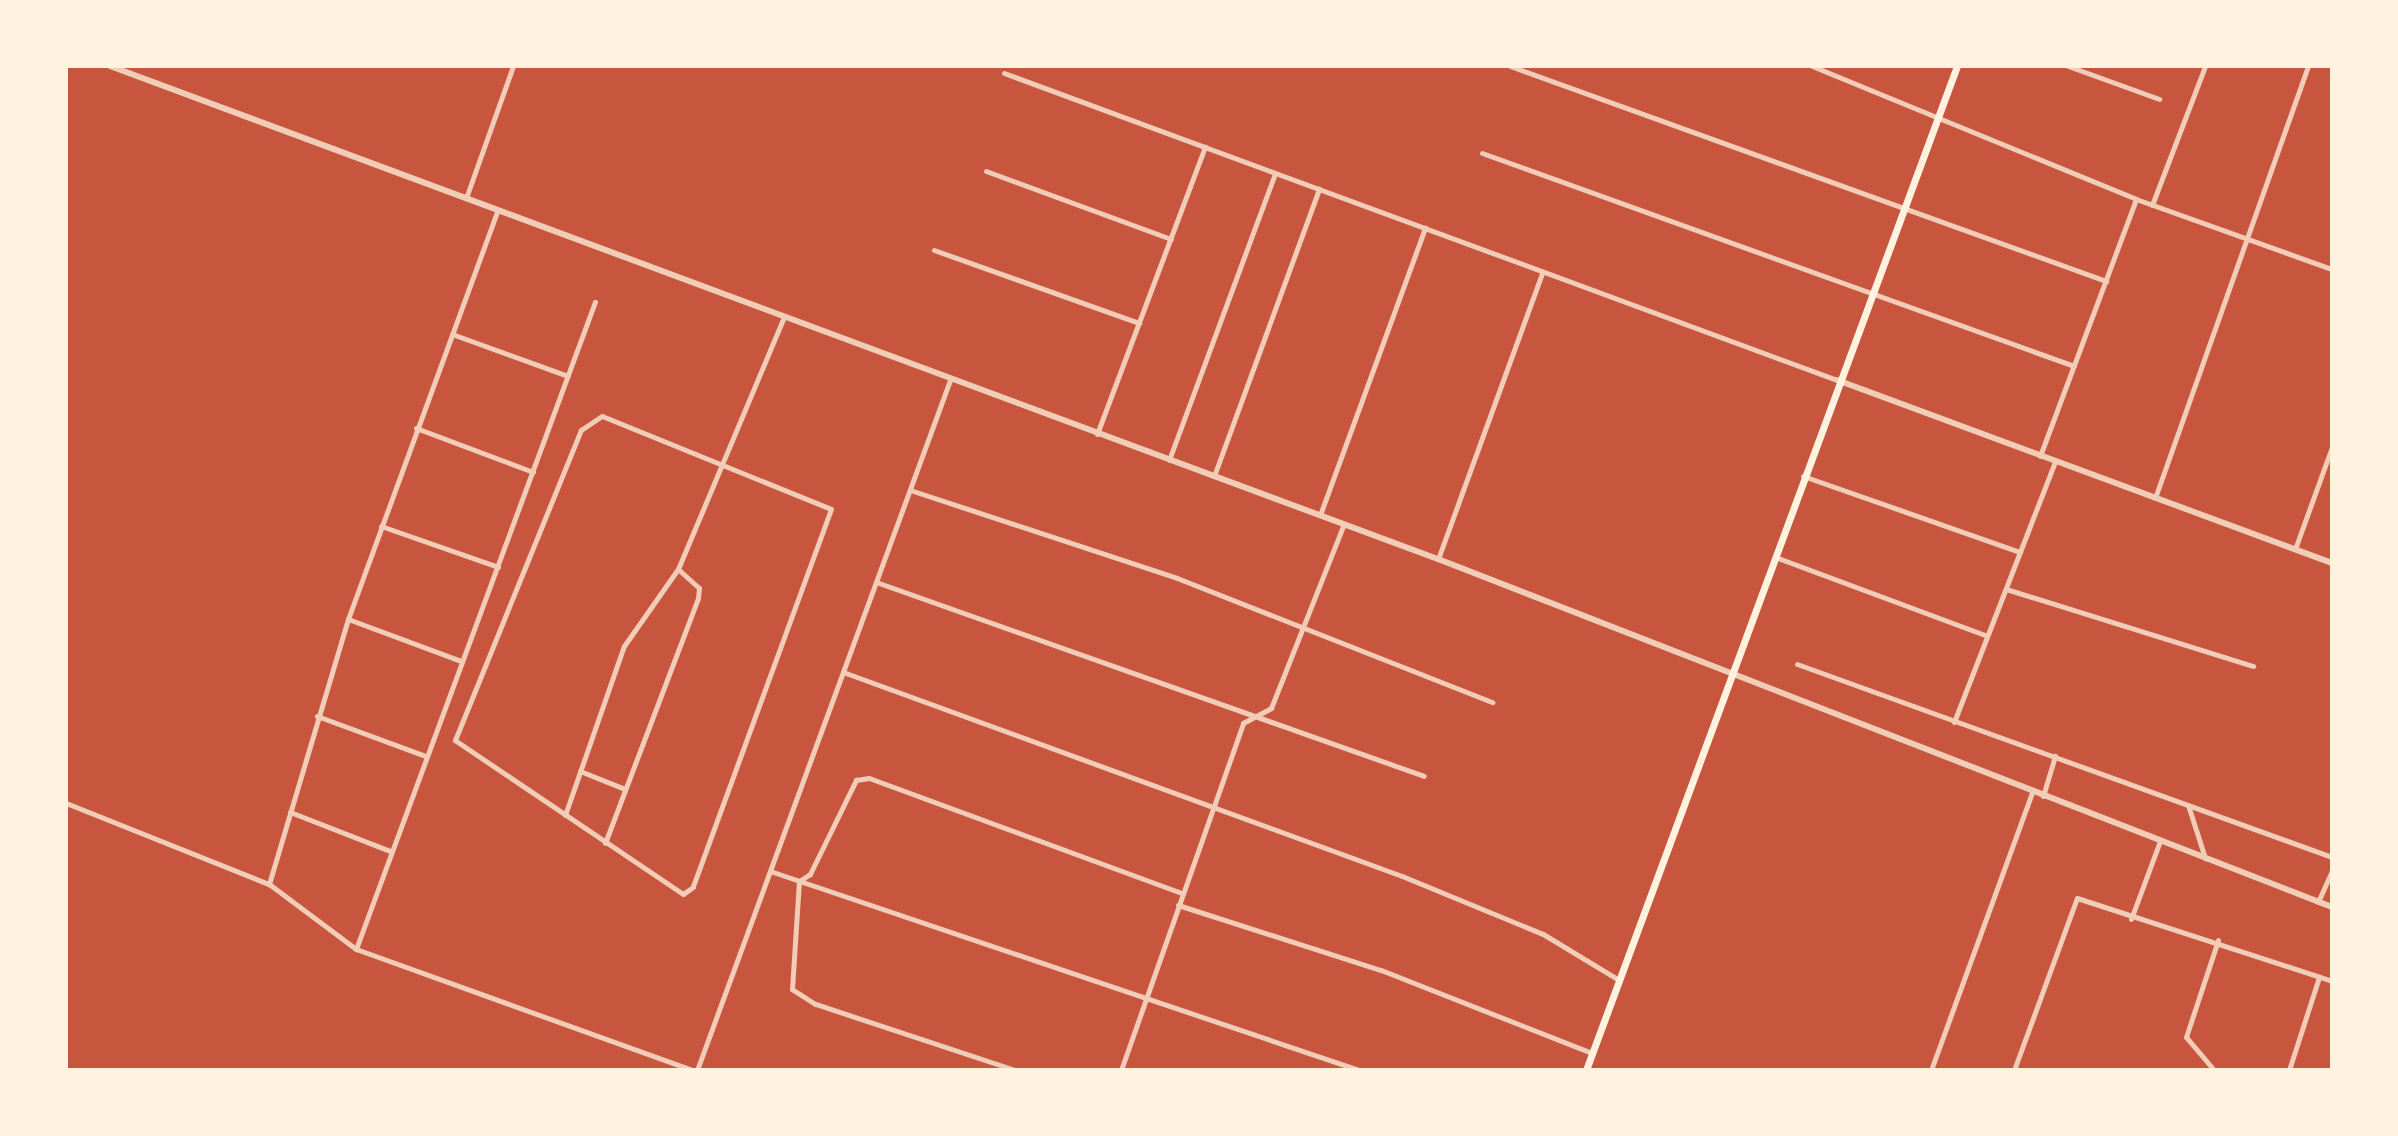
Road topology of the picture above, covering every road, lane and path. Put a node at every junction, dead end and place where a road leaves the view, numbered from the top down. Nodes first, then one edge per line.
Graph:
1 (110, 66) edge
2 (513, 66) edge
3 (1510, 66) edge
4 (1812, 66) edge
5 (1957, 66) edge
6 (2068, 66) edge
7 (2205, 66) edge
8 (2308, 66) edge
9 (1004, 73) dead end
10 (2159, 99) dead end
11 (1938, 115) junction
12 (1205, 147) junction
13 (1482, 153) dead end
14 (986, 171) dead end
15 (1275, 173) junction
16 (1319, 189) junction
17 (466, 198) junction
18 (2136, 199) junction
19 (2152, 205) junction
20 (498, 210) junction
21 (1901, 212) junction
22 (1425, 228) junction
23 (1171, 239) junction
24 (2246, 239) junction
25 (934, 250) dead end
26 (2332, 270) edge
27 (1542, 273) junction
28 (2106, 281) junction
29 (1870, 290) junction
30 (595, 302) dead end
31 (784, 317) junction
32 (1139, 323) junction
33 (452, 334) junction
34 (2074, 366) junction
35 (568, 376) junction
36 (950, 380) junction
37 (1837, 380) junction
38 (416, 428) junction
39 (1097, 434) junction
40 (2332, 447) edge
41 (2040, 456) junction
42 (1168, 460) junction
43 (2055, 461) junction
44 (726, 464) junction
45 (533, 472) junction
46 (1214, 476) junction
47 (1803, 476) junction
48 (910, 489) junction
49 (2155, 498) junction
50 (1321, 515) junction
51 (1344, 524) junction
52 (381, 526) junction
53 (2295, 549) junction
54 (2020, 552) junction
55 (1775, 557) junction
56 (1438, 559) junction
57 (2332, 563) edge
58 (498, 567) junction
59 (678, 569) junction
60 (876, 582) junction
61 (2006, 589) junction
62 (348, 618) junction
63 (1302, 628) junction
64 (1987, 636) junction
65 (461, 661) junction
66 (1797, 664) dead end
67 (2253, 666) dead end
68 (843, 672) junction
69 (1735, 676) junction
70 (1492, 702) dead end
71 (1262, 715) junction
72 (317, 716) junction
73 (1954, 722) junction
74 (426, 756) junction
75 (2055, 756) junction
76 (580, 771) junction
77 (1423, 776) dead end
78 (625, 789) junction
79 (2032, 792) junction
80 (2043, 796) junction
81 (66, 803) edge
82 (1214, 804) junction
83 (2189, 805) junction
84 (289, 812) junction
85 (565, 815) junction
86 (2160, 841) junction
87 (605, 843) junction
88 (390, 851) junction
89 (2332, 857) edge
90 (2204, 858) junction
91 (2332, 870) edge
92 (770, 872) junction
93 (799, 881) junction
94 (269, 884) junction
95 (1182, 893) junction
96 (2318, 901) junction
97 (1178, 905) junction
98 (2332, 906) edge
99 (2131, 919) junction
100 (2218, 940) junction
101 (356, 949) junction
102 (2319, 976) junction
103 (1619, 980) junction
104 (2332, 981) edge
105 (1145, 999) junction
106 (1592, 1053) junction
107 (695, 1069) edge
108 (1016, 1069) edge
109 (1121, 1069) edge
110 (1359, 1069) edge
111 (1586, 1069) edge
112 (1931, 1069) edge
113 (2014, 1069) edge
114 (2214, 1069) edge
115 (2289, 1069) edge

1 - 17 street
2 - 17 street
3 - 21 street
4 - 11 street
5 - 11 main road
6 - 10 street
7 - 19 street
8 - 24 street
9 - 12 street
11 - 18 street
11 - 21 main road
12 - 15 street
12 - 23 street
13 - 29 street
14 - 23 street
15 - 16 street
15 - 42 street
16 - 22 street
16 - 46 street
17 - 20 street
18 - 19 street
18 - 28 street
19 - 24 street
20 - 31 street
20 - 33 street
21 - 28 street
21 - 29 main road
22 - 27 street
22 - 50 street
23 - 32 street
24 - 26 street
24 - 49 street
25 - 32 street
27 - 37 street
27 - 56 street
28 - 34 street
29 - 34 street
29 - 37 main road
30 - 35 street
31 - 36 street
31 - 44 street
32 - 39 street
33 - 35 street
33 - 38 street
34 - 41 street
35 - 45 street
36 - 39 street
36 - 48 street
37 - 41 street
37 - 47 main road
38 - 45 street
38 - 52 street
39 - 42 street
40 - 53 street
41 - 43 street
42 - 46 street
43 - 49 street
43 - 54 street
44 - 59 street
44 - 85 street
44 - 87 street
45 - 58 street
46 - 50 street
47 - 54 street
47 - 55 main road
48 - 60 street
48 - 63 street
49 - 53 street
50 - 51 street
51 - 56 street
51 - 63 street
52 - 58 street
52 - 62 street
53 - 57 street
54 - 61 street
55 - 64 street
55 - 69 main road
56 - 69 street
58 - 65 street
59 - 76 street
59 - 78 street
60 - 68 street
60 - 71 street
61 - 64 street
61 - 67 street
62 - 65 street
62 - 72 street
63 - 70 street
63 - 71 street
64 - 73 street
65 - 74 street
66 - 73 street
68 - 82 street
68 - 92 street
69 - 79 street
69 - 103 main road
71 - 77 street
71 - 82 street
72 - 74 street
72 - 84 street
73 - 75 street
74 - 88 street
75 - 80 street
75 - 83 street
76 - 78 street
76 - 85 street
78 - 87 street
79 - 80 street
79 - 112 street
80 - 86 street
81 - 94 street
82 - 95 street
82 - 103 street
83 - 89 street
83 - 90 street
84 - 88 street
84 - 94 street
85 - 87 street
86 - 90 street
86 - 99 street
88 - 101 street
90 - 96 street
91 - 96 street
92 - 93 street
92 - 107 street
93 - 95 street
93 - 105 street
93 - 108 street
94 - 101 street
95 - 97 street
96 - 98 street
97 - 105 street
97 - 106 street
99 - 100 street
99 - 113 street
100 - 102 street
100 - 114 street
101 - 107 street
102 - 104 street
102 - 115 street
103 - 106 main road
105 - 109 street
105 - 110 street
106 - 111 main road

